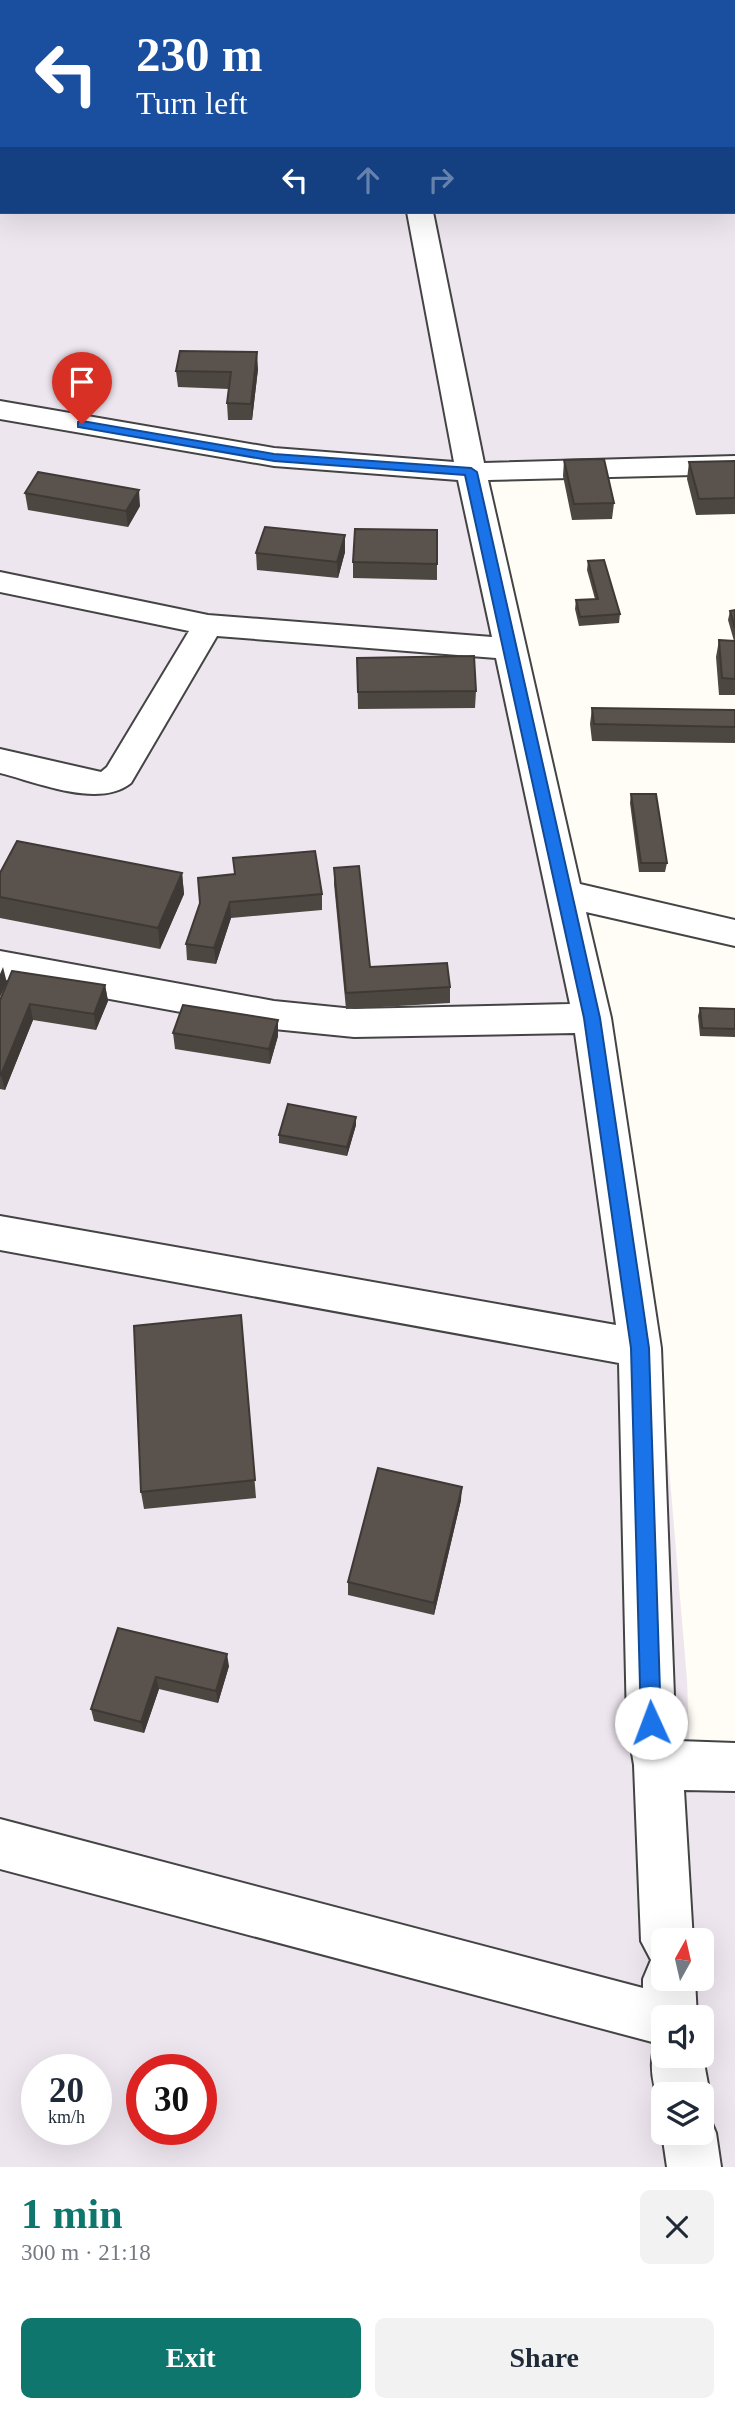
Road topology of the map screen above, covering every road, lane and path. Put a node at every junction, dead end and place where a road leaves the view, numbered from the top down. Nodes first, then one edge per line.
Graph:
1 (420, 214) edge
2 (0, 410) edge
3 (735, 465) edge
4 (471, 472) junction
5 (0, 582) edge
6 (208, 625) junction
7 (510, 649) junction
8 (0, 761) edge
9 (566, 894) junction
10 (735, 933) edge
11 (0, 965) edge
12 (592, 1018) junction
13 (0, 1233) edge
14 (640, 1348) junction
15 (658, 1765) junction
16 (735, 1767) edge
17 (0, 1844) edge
18 (666, 1928) edge
19 (651, 2017) edge
20 (691, 2145) edge
21 (694, 2167) edge

1 - 4 street
2 - 4 street
3 - 4 street
4 - 7 street
5 - 6 street
6 - 7 street
6 - 8 street
7 - 9 street
9 - 10 street
9 - 12 street
11 - 12 street
12 - 14 street
13 - 14 street
14 - 15 street
15 - 16 street
15 - 18 street
17 - 19 street
20 - 21 street

